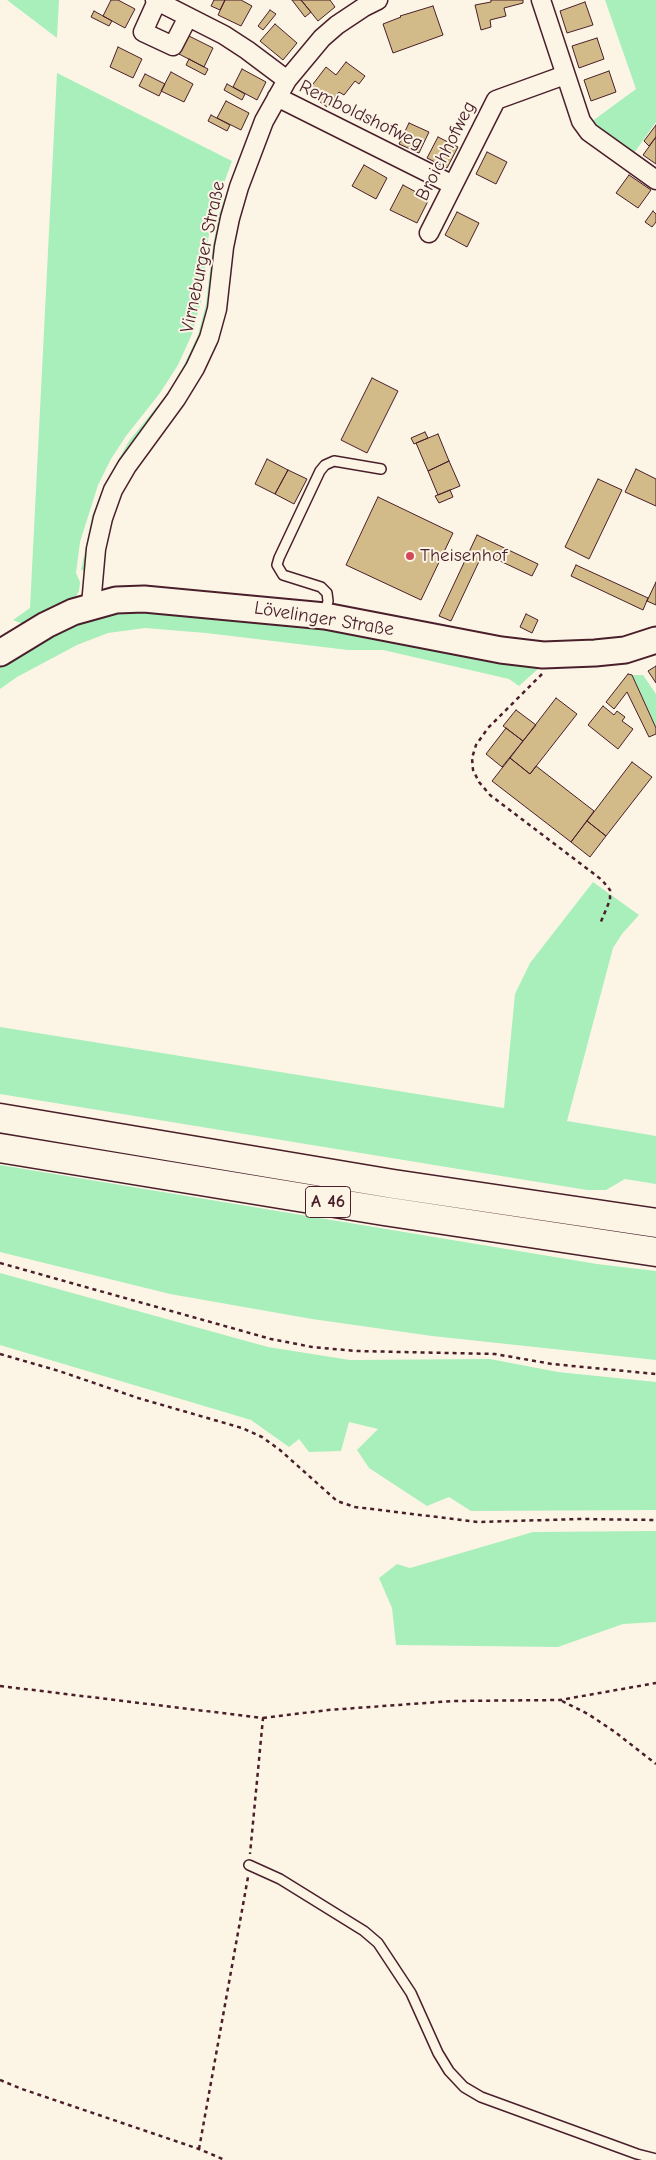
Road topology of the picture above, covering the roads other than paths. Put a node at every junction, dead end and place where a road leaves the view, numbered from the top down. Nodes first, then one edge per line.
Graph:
1 (541, 0) edge
2 (156, 1) edge
3 (368, 2) edge
4 (188, 17) junction
5 (566, 75) junction
6 (288, 80) junction
7 (277, 97) junction
8 (656, 180) edge
9 (453, 185) junction
10 (429, 233) dead end
11 (381, 469) dead end
12 (91, 605) junction
13 (325, 616) junction
14 (656, 640) edge
15 (0, 652) edge
16 (0, 1118) edge
17 (0, 1148) edge
18 (656, 1223) edge
19 (656, 1252) edge
20 (249, 1865) road end
21 (656, 2159) edge

1 - 5 street
2 - 4 street
2 - 4 street
3 - 6 street, Virneburger Straße
4 - 6 street
5 - 8 street
5 - 9 street, Broichhofweg
6 - 7 street, Virneburger Straße
7 - 9 street, Remboldshofweg
7 - 12 street, Virneburger Straße
9 - 10 street, Broichhofweg
11 - 13 lane
12 - 13 street, Lövelinger Straße
12 - 15 street, Lövelinger Straße
13 - 14 street, Lövelinger Straße
16 - 18 highway, A 46
17 - 19 highway, A 46
20 - 21 lane

